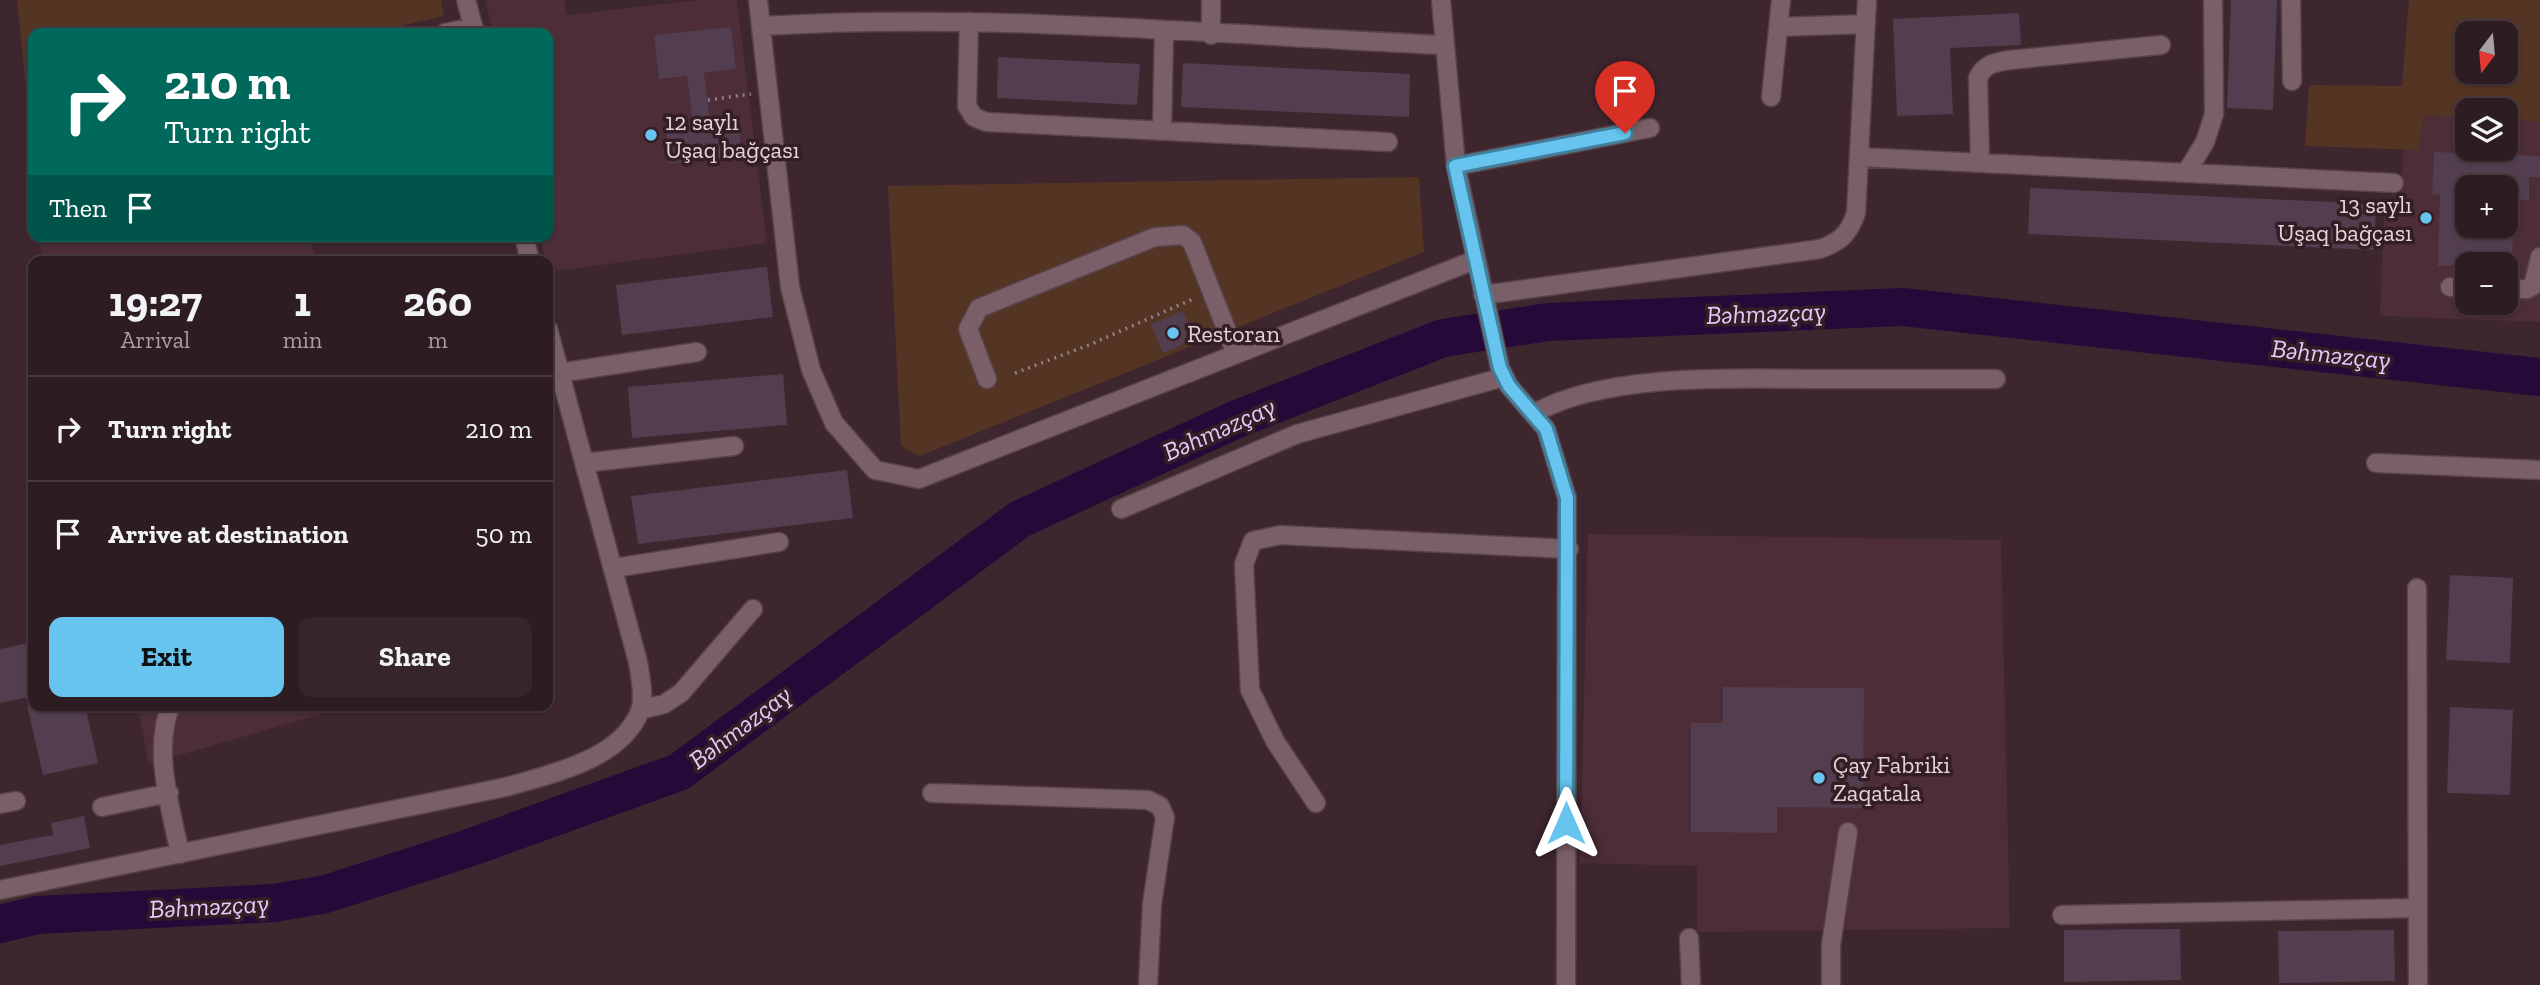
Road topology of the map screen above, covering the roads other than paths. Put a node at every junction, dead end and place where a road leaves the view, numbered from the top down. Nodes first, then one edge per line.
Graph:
1 (466, 0) edge
2 (758, 0) edge
3 (1211, 0) edge
4 (1441, 0) edge
5 (1781, 0) edge
6 (1867, 0) edge
7 (2213, 0) edge
8 (2291, 0) edge
9 (969, 22) junction
10 (1866, 24) junction
11 (761, 26) junction
12 (1779, 27) junction
13 (473, 28) edge
14 (1164, 32) junction
15 (1210, 35) junction
16 (1444, 45) junction
17 (2161, 45) dead end
18 (2292, 81) dead end
19 (1772, 97) dead end
20 (1650, 128) dead end
21 (1161, 131) junction
22 (1388, 142) dead end
23 (1859, 157) junction
24 (1979, 163) junction
25 (1455, 166) junction
26 (2186, 173) junction
27 (2394, 183) dead end
28 (2540, 257) edge
29 (1475, 260) junction
30 (2518, 289) edge
31 (1485, 301) junction
32 (553, 349) edge
33 (697, 352) dead end
34 (1236, 354) junction
35 (559, 373) junction
36 (1502, 373) junction
37 (987, 379) dead end
38 (1996, 379) dead end
39 (1535, 413) junction
40 (734, 446) dead end
41 (584, 463) junction
42 (2376, 464) dead end
43 (2540, 470) edge
44 (1121, 509) dead end
45 (779, 542) dead end
46 (1569, 550) junction
47 (614, 568) junction
48 (2417, 588) dead end
49 (753, 609) dead end
50 (640, 710) junction
51 (169, 711) edge
52 (169, 793) junction
53 (932, 793) dead end
54 (1316, 803) dead end
55 (102, 807) dead end
56 (1848, 832) dead end
57 (180, 853) junction
58 (0, 890) edge
59 (2418, 908) junction
60 (2062, 915) dead end
61 (1689, 937) dead end
62 (1147, 985) edge
63 (1566, 985) edge
64 (1691, 985) edge
65 (1831, 985) edge
66 (2418, 985) edge

1 - 13 street
2 - 11 street
3 - 15 street
4 - 16 street
5 - 12 street
6 - 10 street
7 - 26 street
8 - 18 street
9 - 11 street
9 - 14 street
9 - 21 street
10 - 12 street
10 - 23 street
11 - 34 street
12 - 19 street
14 - 15 street
14 - 21 street
15 - 16 street
16 - 25 street
17 - 24 street
20 - 25 street
21 - 22 street
23 - 24 street
23 - 31 street
24 - 26 street
25 - 29 street
26 - 27 street
28 - 30 street
29 - 31 street
29 - 34 street
31 - 36 street
32 - 35 street
33 - 35 street
34 - 37 street
35 - 41 street
36 - 39 street
36 - 44 street
38 - 39 street
39 - 46 street
40 - 41 street
41 - 47 street
42 - 43 street
45 - 47 street
46 - 54 street
46 - 63 street
47 - 50 street
48 - 59 street
49 - 50 street
50 - 57 street
51 - 52 street
52 - 55 street
52 - 57 street
53 - 62 street
56 - 65 street
57 - 58 street
59 - 60 street
59 - 66 street
61 - 64 street

